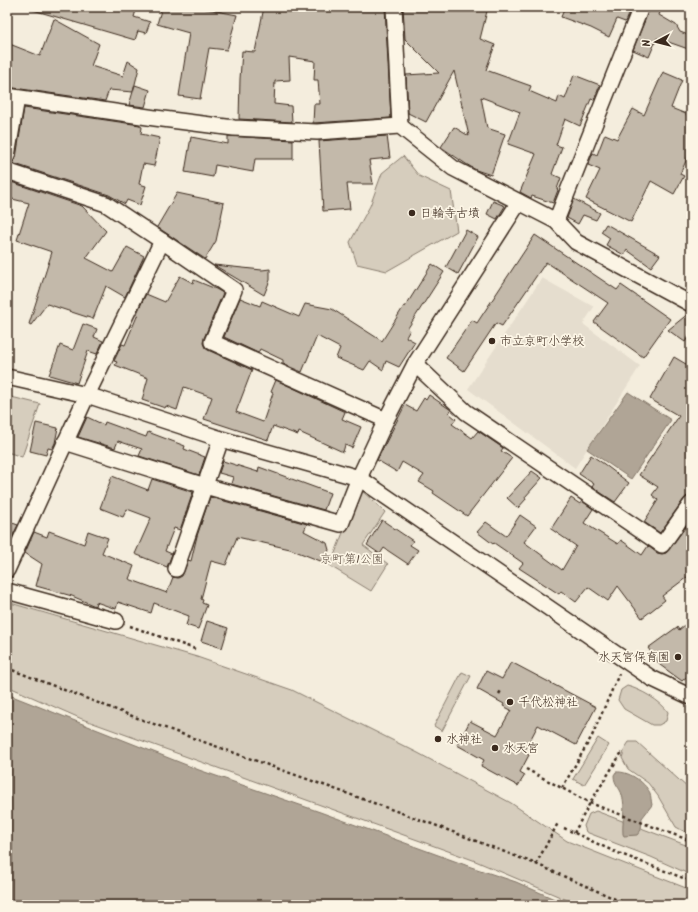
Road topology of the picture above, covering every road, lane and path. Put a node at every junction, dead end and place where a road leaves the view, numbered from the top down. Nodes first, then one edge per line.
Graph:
1 (394, 7) edge
2 (642, 7) edge
3 (12, 97) edge
4 (400, 126) junction
5 (7, 156) edge
6 (7, 171) edge
7 (519, 202) junction
8 (556, 221) junction
9 (162, 241) junction
10 (691, 304) edge
11 (415, 364) junction
12 (7, 377) edge
13 (87, 395) junction
14 (386, 420) junction
15 (221, 439) junction
16 (65, 442) junction
17 (359, 478) junction
18 (205, 486) junction
19 (691, 504) edge
20 (176, 569) dead end
21 (7, 570) edge
22 (7, 591) edge
23 (116, 621) joint
24 (195, 649) dead end
25 (626, 661) junction
26 (7, 668) edge
27 (502, 689) dead end
28 (689, 692) edge
29 (499, 694) dead end
30 (622, 752) dead end
31 (526, 769) dead end
32 (562, 788) junction
33 (590, 803) junction
34 (558, 823) dead end
35 (564, 828) dead end
36 (574, 833) junction
37 (691, 841) edge
38 (536, 864) junction
39 (691, 881) edge
40 (629, 905) edge

1 - 4 street
2 - 8 street
3 - 4 street
3 - 5 street
4 - 7 street
6 - 9 street
7 - 8 street
7 - 11 street
8 - 10 street
9 - 13 street
9 - 14 street
11 - 14 street
11 - 19 street
12 - 13 street
13 - 15 street
13 - 16 street
14 - 17 street
15 - 17 street
15 - 18 street
16 - 18 street
16 - 21 street
17 - 18 street
17 - 25 street
18 - 20 street
22 - 23 street
23 - 24 path
25 - 28 street
25 - 32 path
26 - 38 path
27 - 29 path
30 - 33 path
31 - 32 path
32 - 33 path
33 - 36 path
33 - 37 path
34 - 38 path
35 - 36 path
36 - 39 path
38 - 40 path

